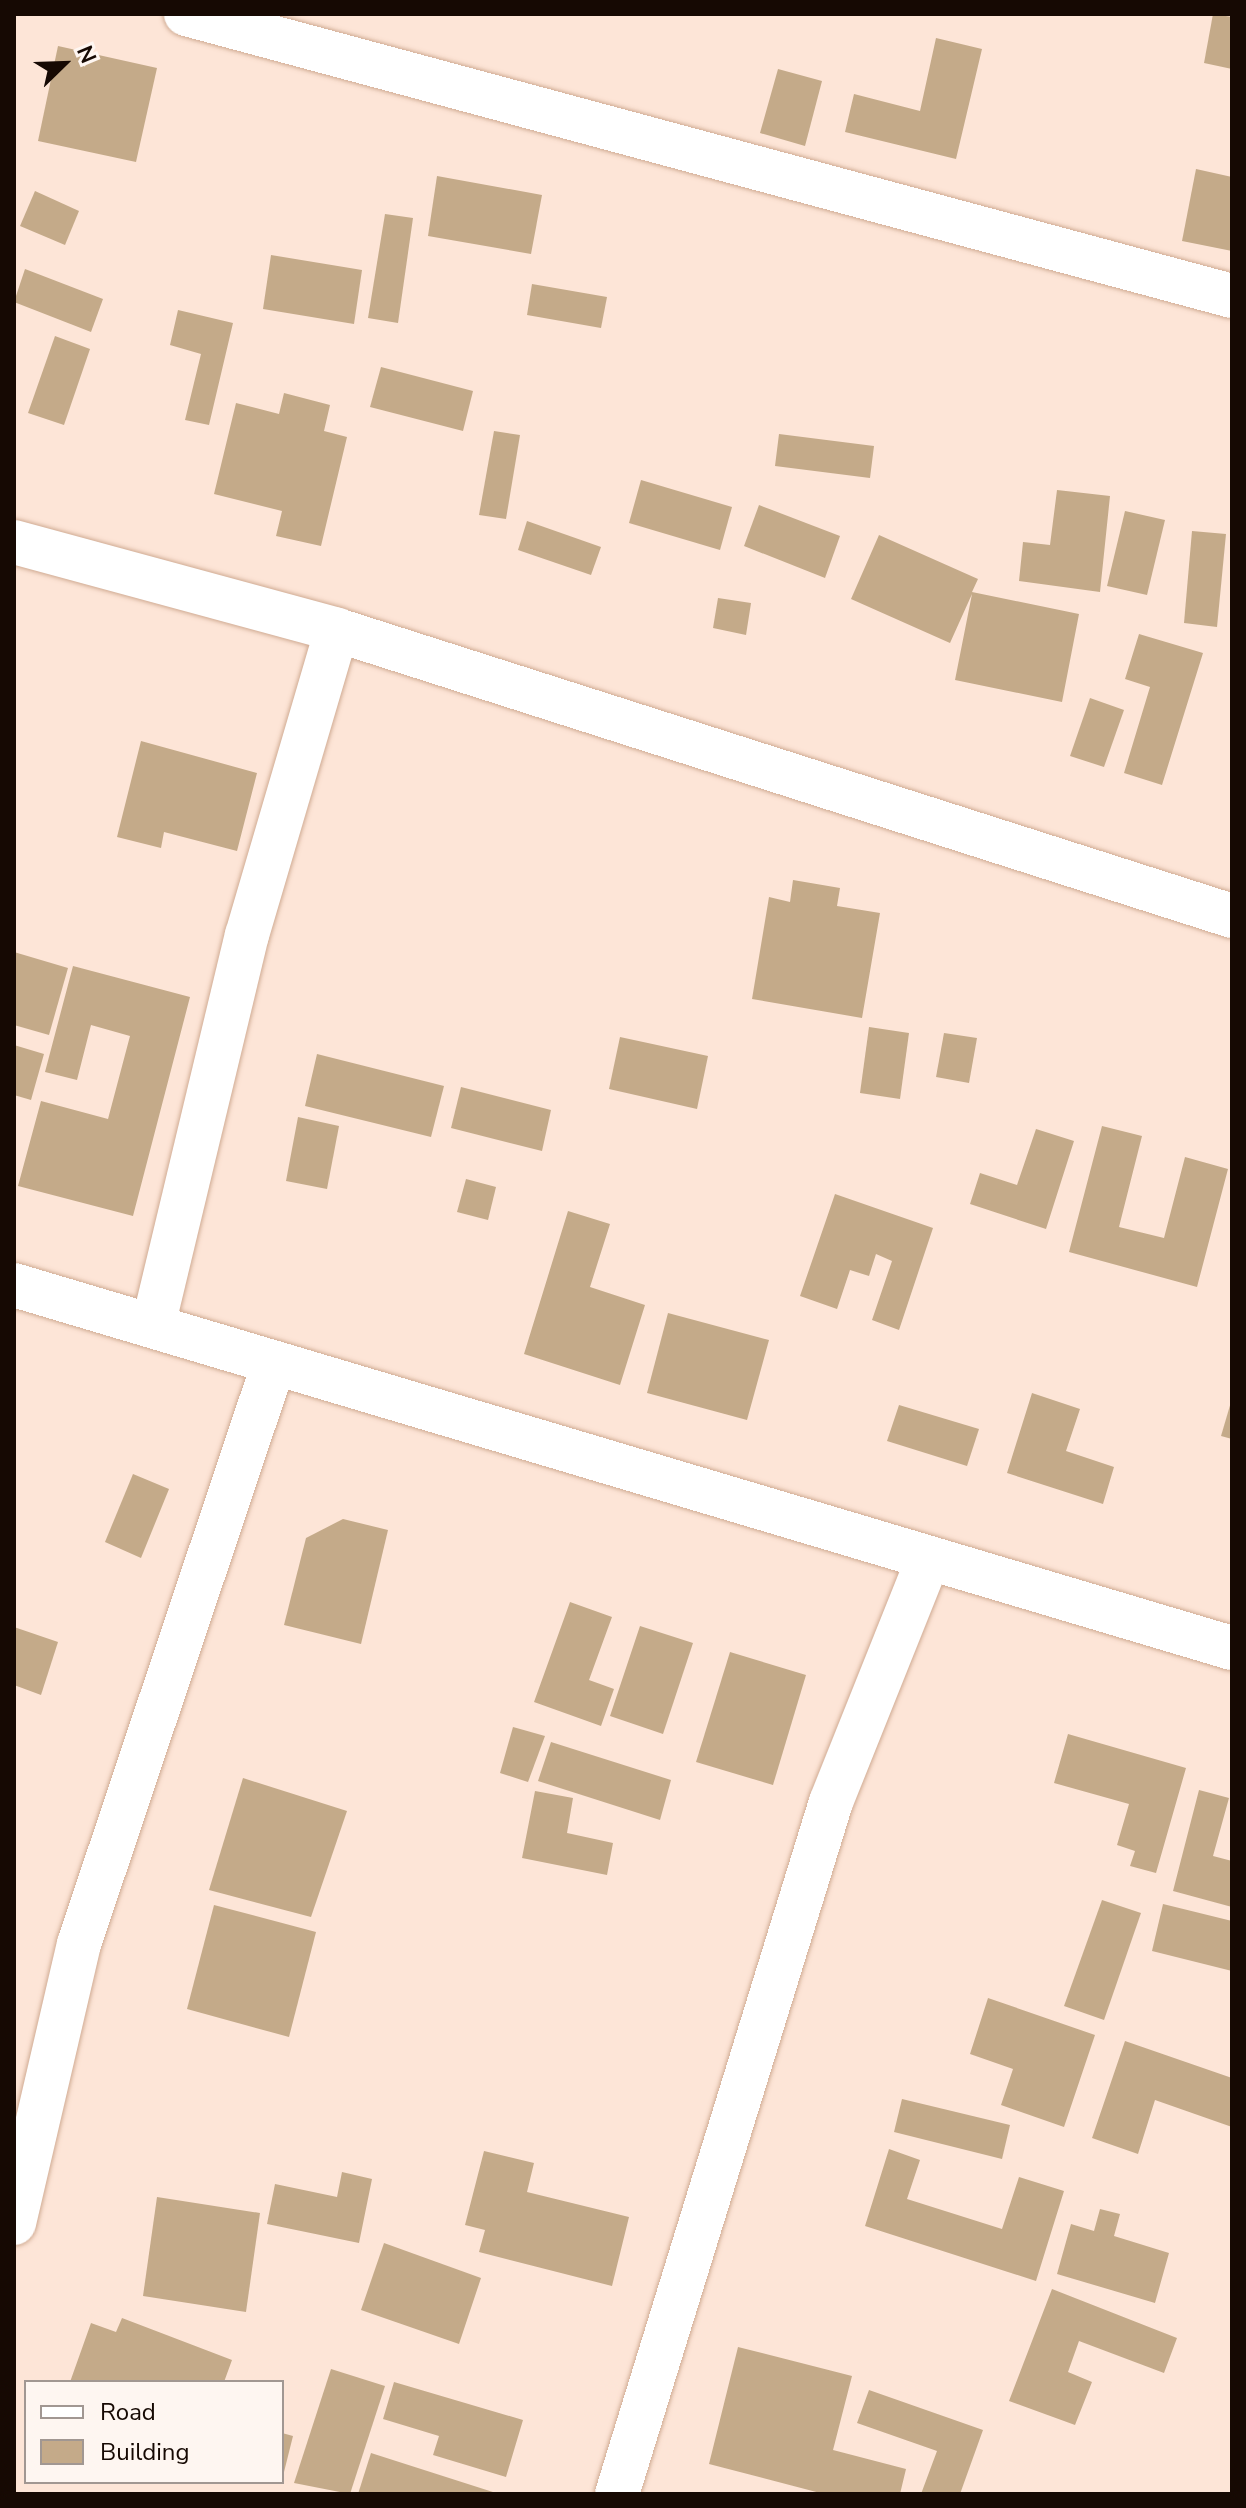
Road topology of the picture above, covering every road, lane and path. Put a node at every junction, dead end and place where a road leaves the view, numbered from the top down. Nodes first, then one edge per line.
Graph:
1 (186, 14) edge
2 (1232, 296) edge
3 (14, 542) edge
4 (337, 630) junction
5 (1232, 916) edge
6 (14, 1285) edge
7 (153, 1326) junction
8 (274, 1363) junction
9 (928, 1560) junction
10 (1232, 1648) edge
11 (14, 2223) edge
12 (617, 2494) edge

1 - 2 street
3 - 4 street
4 - 5 street
4 - 7 street
6 - 7 street
7 - 8 street
8 - 9 street
8 - 11 street
9 - 10 street
9 - 12 street

